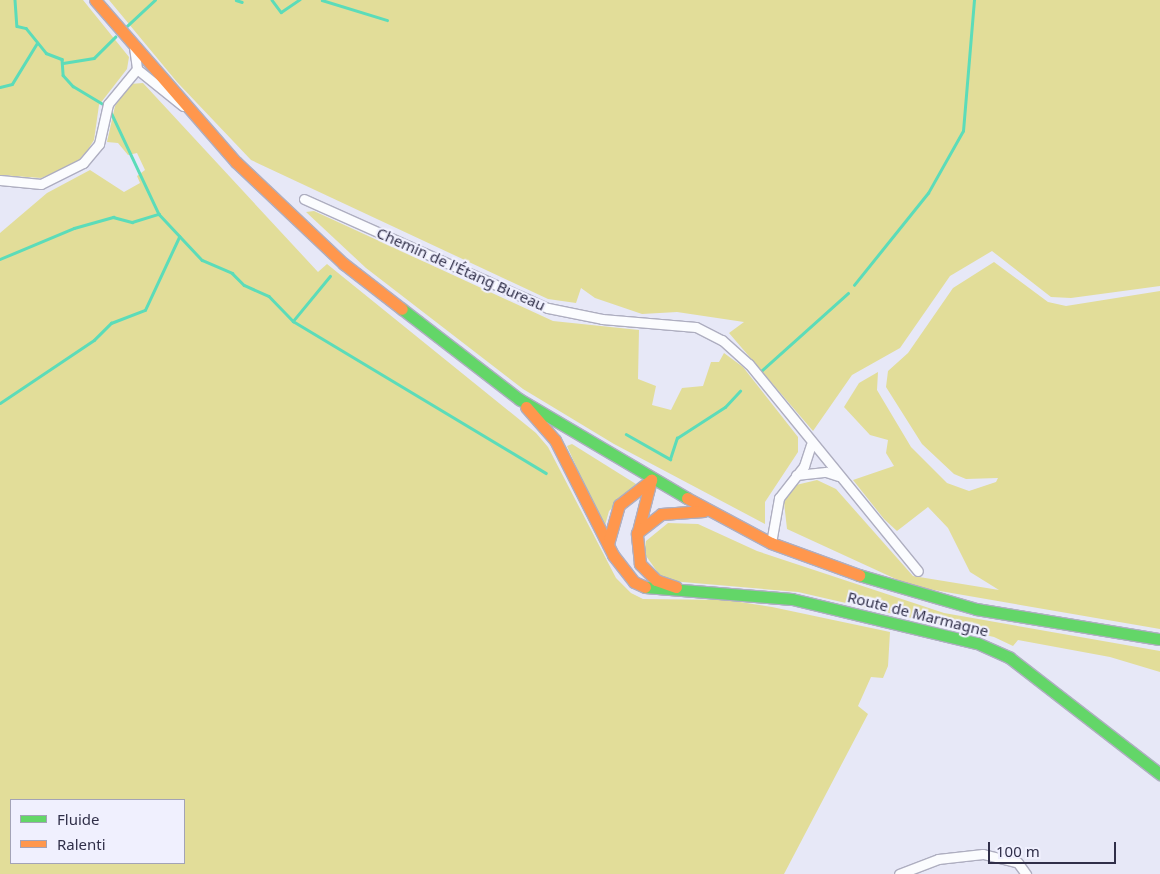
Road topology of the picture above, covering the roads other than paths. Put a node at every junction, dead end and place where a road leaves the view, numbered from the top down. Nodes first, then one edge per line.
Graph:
1 (95, 0) edge
2 (134, 47) junction
3 (137, 69) junction
4 (186, 106) junction
5 (0, 180) edge
6 (304, 199) dead end
7 (519, 399) junction
8 (811, 445) junction
9 (796, 475) junction
10 (839, 477) junction
11 (651, 480) junction
12 (704, 511) junction
13 (637, 533) junction
14 (771, 543) junction
15 (608, 545) junction
16 (918, 571) dead end
17 (688, 591) junction
18 (1160, 639) edge
19 (1160, 774) edge
20 (899, 874) edge
21 (1026, 874) edge

1 - 2 main road
2 - 3 street
2 - 4 main road
3 - 4 street
3 - 5 street
4 - 7 main road
6 - 8 street, Chemin de l'Étang Bureau
7 - 11 main road
7 - 15 main road, Route de Marmagne
8 - 9 street
8 - 10 street, Chemin de l'Étang Bureau
9 - 10 street
9 - 14 street
10 - 16 street, Chemin de l'Étang Bureau
11 - 12 main road
11 - 13 main road, Route de Marmagne
11 - 15 main road
12 - 13 main road
12 - 14 main road
13 - 17 main road, Route de Marmagne
14 - 18 main road
15 - 17 main road, Route de Marmagne
17 - 19 main road, Route de Marmagne
20 - 21 street

